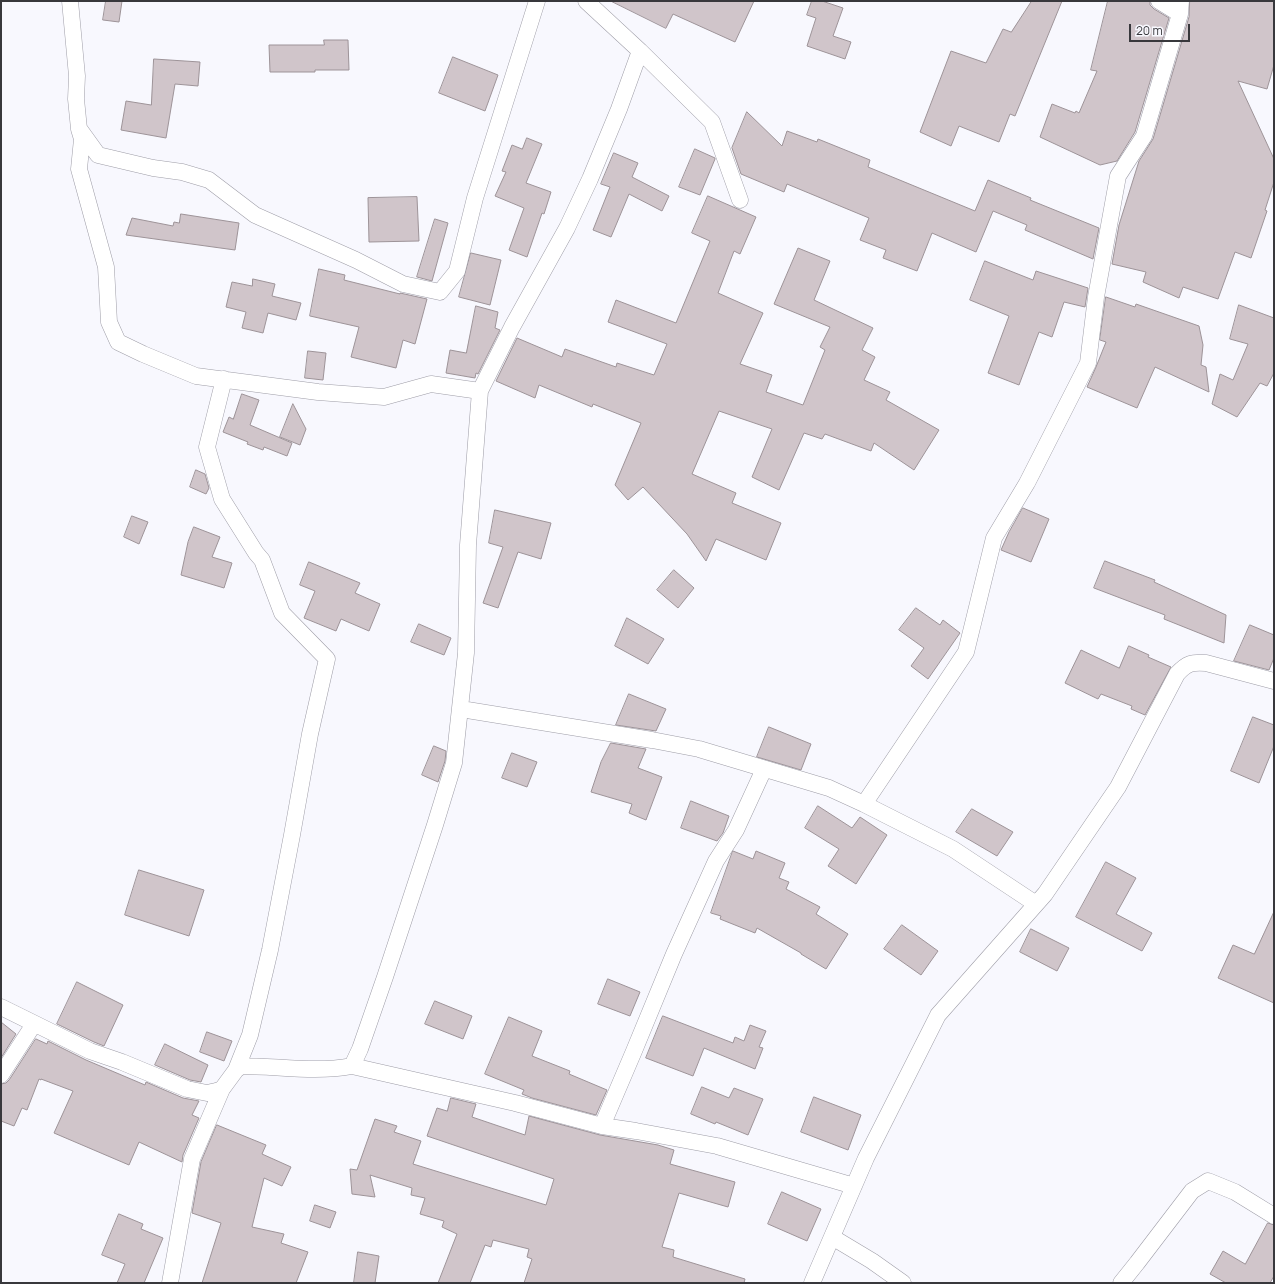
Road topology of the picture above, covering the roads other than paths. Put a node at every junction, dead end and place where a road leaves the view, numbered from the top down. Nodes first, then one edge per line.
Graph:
1 (70, 1) edge
2 (537, 1) edge
3 (586, 1) edge
4 (1159, 1) edge
5 (1181, 7) edge
6 (640, 51) junction
7 (79, 129) junction
8 (740, 200) dead end
9 (224, 379) junction
10 (480, 391) junction
11 (1274, 681) edge
12 (461, 709) junction
13 (764, 769) junction
14 (864, 804) junction
15 (1036, 904) junction
16 (1, 1008) edge
17 (34, 1024) junction
18 (352, 1066) junction
19 (236, 1070) junction
20 (1, 1074) edge
21 (222, 1089) junction
22 (602, 1126) junction
23 (854, 1186) junction
24 (1274, 1216) edge
25 (832, 1237) junction
26 (170, 1283) edge
27 (812, 1283) edge
28 (903, 1283) edge
29 (1121, 1283) edge

1 - 7 street
2 - 7 street
3 - 6 street
4 - 5 street
5 - 14 street
6 - 8 street
6 - 10 street
7 - 9 street
9 - 10 street
9 - 19 street
10 - 12 street
11 - 15 street
12 - 13 street
12 - 18 street
13 - 14 street
13 - 22 street
14 - 15 street
15 - 23 street
16 - 17 street
17 - 20 street
17 - 21 street
18 - 19 street
18 - 22 street
19 - 21 street
21 - 26 street
22 - 23 street
23 - 25 street
24 - 29 street
25 - 27 street
25 - 28 street

